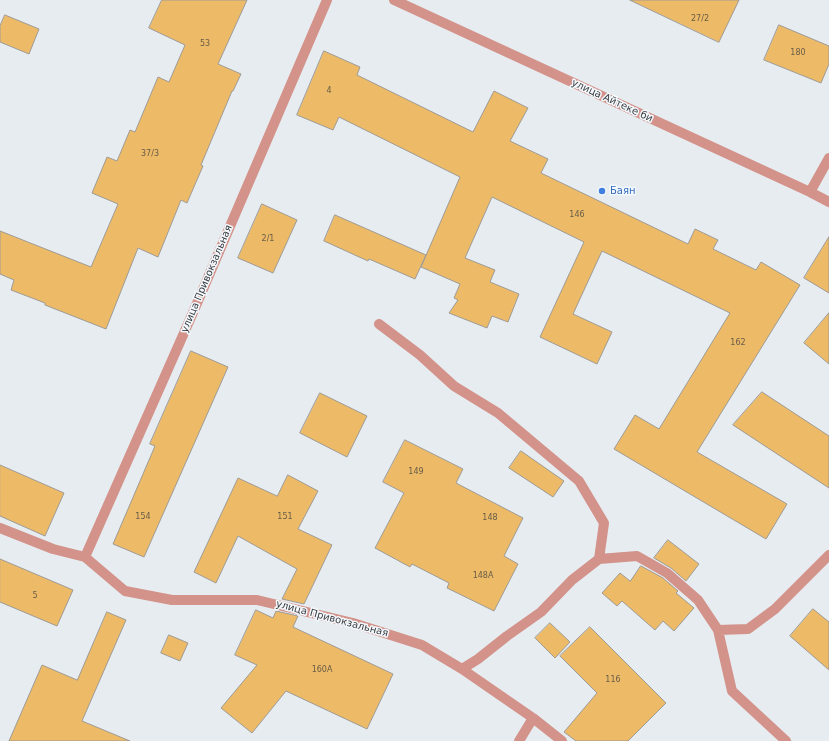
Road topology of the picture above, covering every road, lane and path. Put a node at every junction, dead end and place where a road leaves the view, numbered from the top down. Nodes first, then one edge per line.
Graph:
1 (327, 0) edge
2 (394, 0) edge
3 (829, 158) edge
4 (810, 192) junction
5 (829, 202) edge
6 (379, 324) dead end
7 (0, 528) edge
8 (829, 555) edge
9 (85, 557) junction
10 (599, 559) junction
11 (718, 630) junction
12 (462, 669) junction
13 (533, 718) junction
14 (519, 741) edge
15 (562, 741) edge
16 (786, 741) edge

1 - 9 street, улица Привокзальная
2 - 4 street, улица Айтеке би
3 - 4 street
4 - 5 street, улица Айтеке би
6 - 10 street
7 - 9 street, улица Привокзальная
8 - 11 street
9 - 12 street, улица Привокзальная
10 - 11 street
10 - 12 street
11 - 16 street
12 - 13 street, улица Привокзальная
13 - 14 street
13 - 15 street, улица Привокзальная

